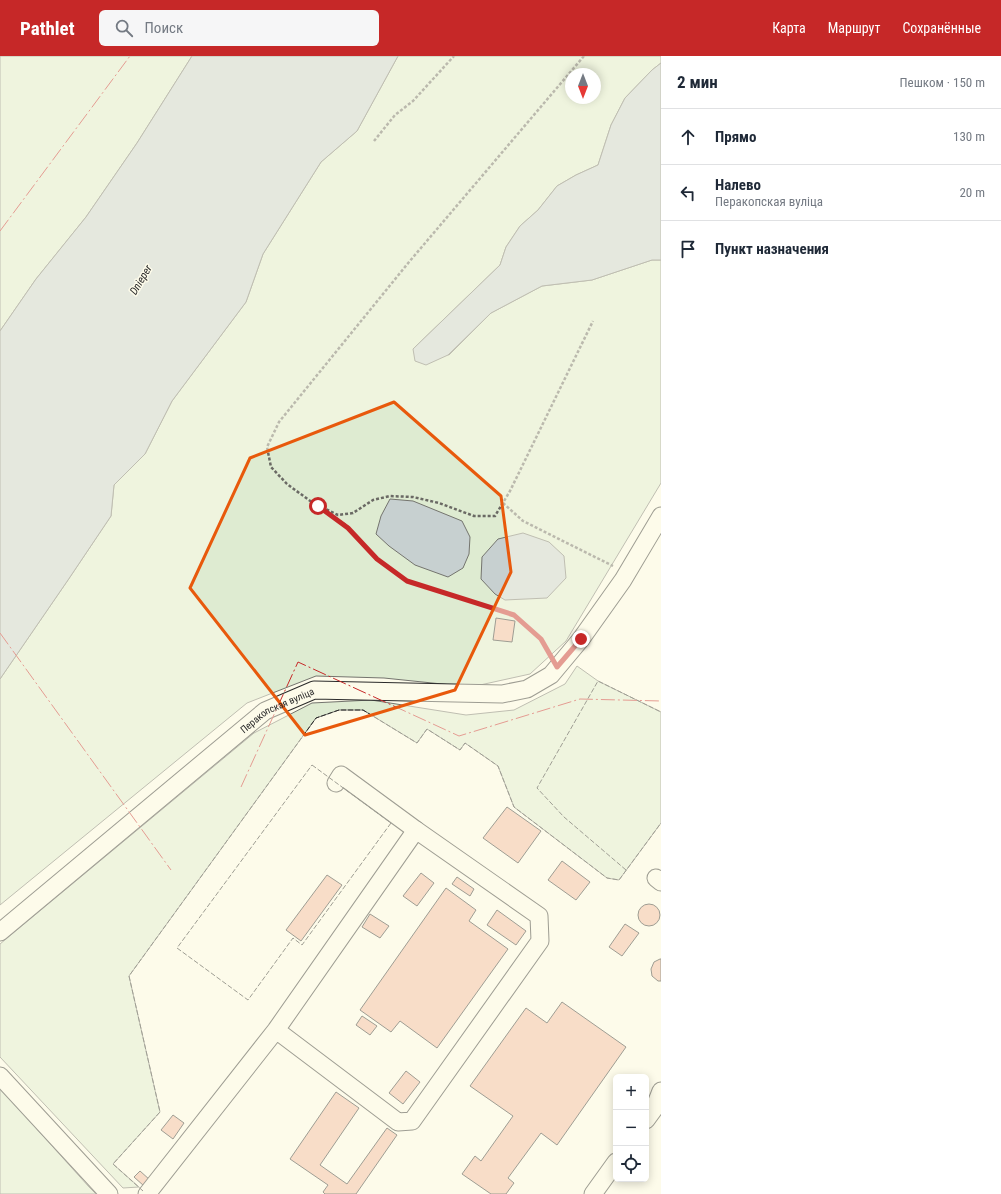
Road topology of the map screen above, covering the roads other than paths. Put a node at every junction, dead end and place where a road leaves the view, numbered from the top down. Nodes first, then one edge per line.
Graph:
1 (661, 516) edge
2 (336, 783) dead end
3 (416, 830) junction
4 (0, 932) edge
5 (276, 1030) junction
6 (0, 1076) edge
7 (661, 1091) edge
8 (649, 1116) edge
9 (613, 1166) edge
10 (109, 1194) edge
11 (148, 1194) edge
12 (593, 1194) edge

1 - 4 street, Перакопская вуліца
2 - 3 street
3 - 5 street
3 - 5 street
5 - 11 street
6 - 10 street
7 - 8 street
9 - 12 street

